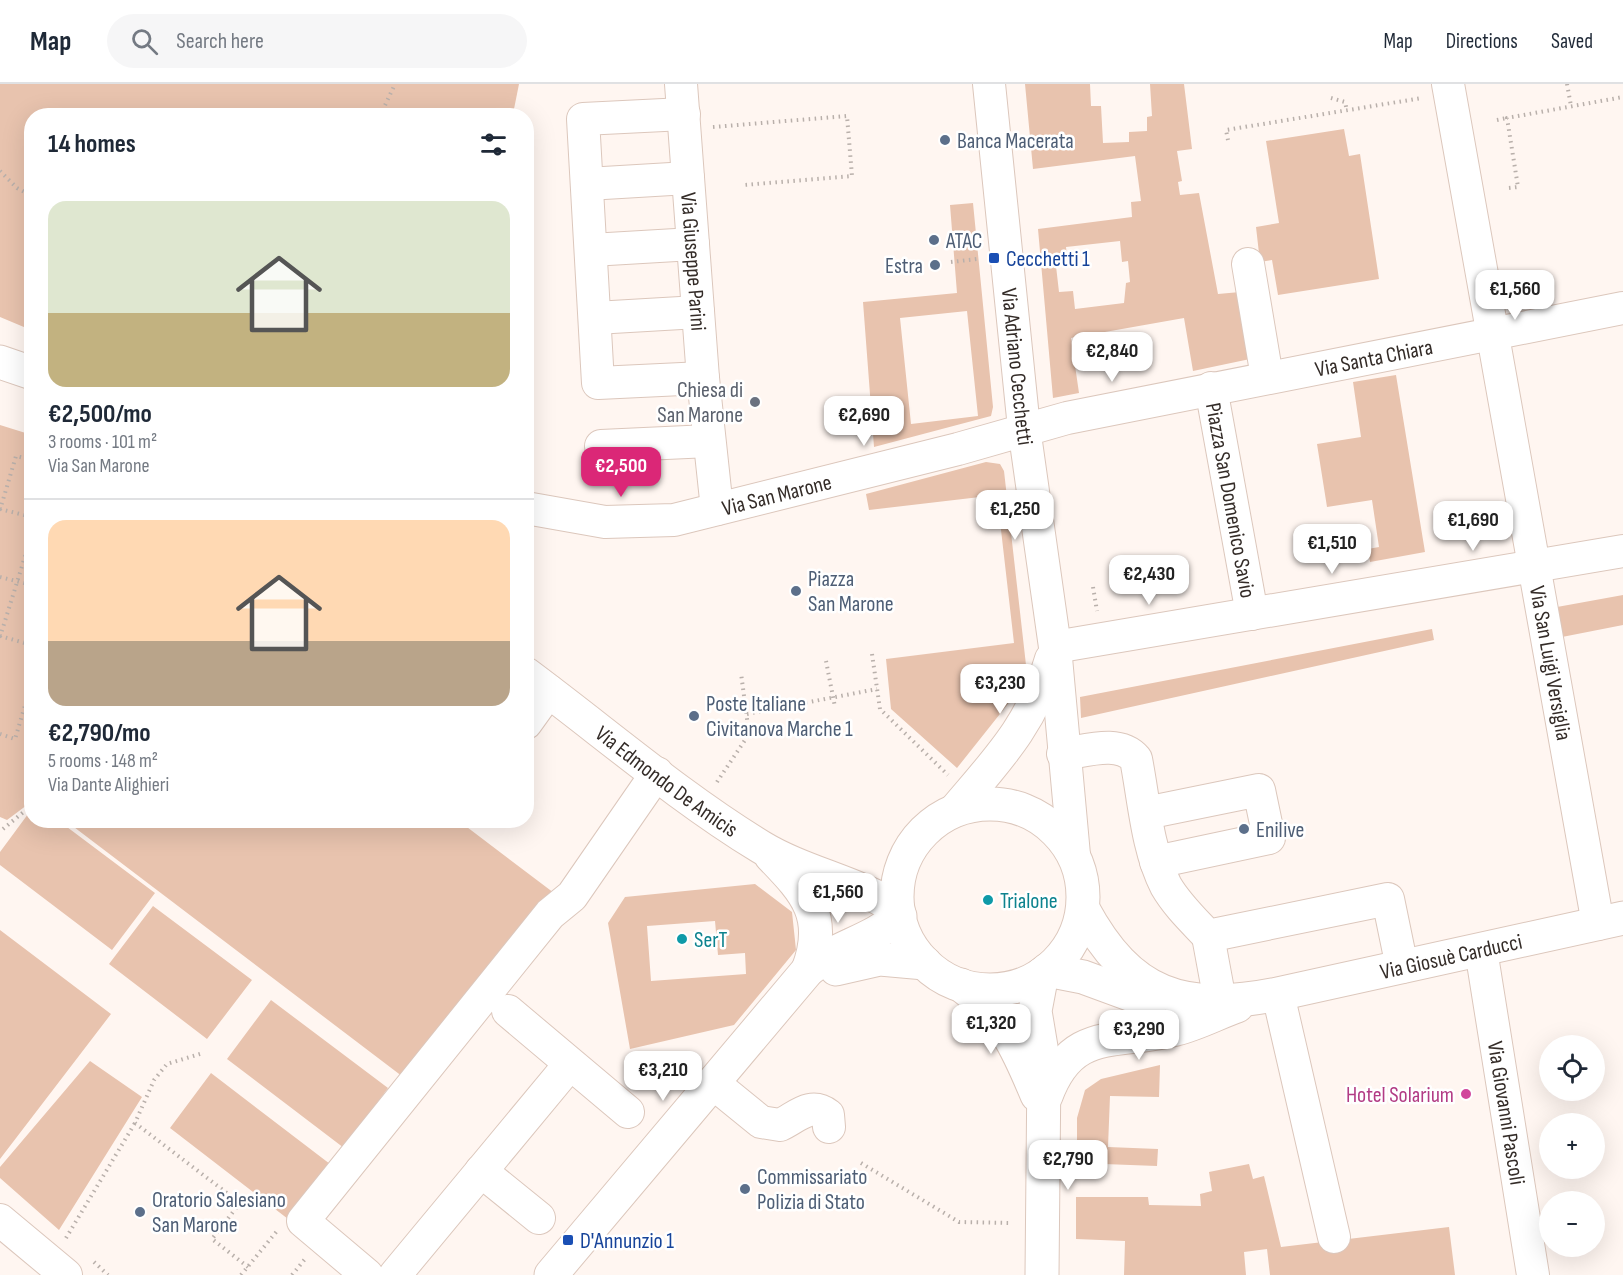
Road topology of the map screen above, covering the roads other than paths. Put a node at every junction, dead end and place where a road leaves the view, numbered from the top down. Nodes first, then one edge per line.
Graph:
1 (989, 84) edge
2 (1435, 91) edge
3 (683, 109) edge
4 (688, 178) junction
5 (587, 184) junction
6 (693, 244) junction
7 (591, 250) junction
8 (1248, 264) dead end
9 (1623, 308) edge
10 (698, 312) junction
11 (595, 318) junction
12 (1492, 333) junction
13 (0, 362) edge
14 (24, 370) edge
15 (1267, 377) junction
16 (703, 378) junction
17 (1211, 388) junction
18 (1024, 428) junction
19 (709, 441) junction
20 (601, 446) dead end
21 (534, 509) edge
22 (717, 509) junction
23 (1623, 551) edge
24 (1534, 566) junction
25 (1252, 614) junction
26 (1055, 647) junction
27 (538, 683) edge
28 (1063, 754) junction
29 (657, 773) junction
30 (961, 803) junction
31 (1146, 813) junction
32 (763, 848) junction
33 (909, 852) junction
34 (1074, 855) junction
35 (1156, 862) junction
36 (818, 872) junction
37 (1083, 909) junction
38 (899, 912) junction
39 (1610, 921) edge
40 (1208, 936) junction
41 (1480, 950) junction
42 (924, 963) junction
43 (1402, 967) junction
44 (808, 970) junction
45 (1044, 972) junction
46 (961, 985) junction
47 (1268, 996) junction
48 (1222, 1005) junction
49 (508, 1011) dead end
50 (757, 1031) junction
51 (570, 1064) junction
52 (713, 1083) junction
53 (1042, 1106) junction
54 (628, 1112) dead end
55 (829, 1127) dead end
56 (481, 1171) junction
57 (539, 1218) dead end
58 (0, 1220) edge
59 (1334, 1237) dead end
60 (79, 1268) edge
61 (367, 1275) edge
62 (395, 1275) edge
63 (551, 1275) edge
64 (1042, 1275) edge
65 (1533, 1275) edge

1 - 18 street, Via Adriano Cecchetti
2 - 12 street, Via San Luigi Versiglia
3 - 4 street, Via Giuseppe Parini
3 - 5 street
4 - 5 street
4 - 6 street, Via Giuseppe Parini
5 - 7 street
6 - 7 street
6 - 10 street, Via Giuseppe Parini
7 - 11 street
8 - 15 street
9 - 12 street, Via Santa Chiara
10 - 11 street
10 - 16 street, Via Giuseppe Parini
11 - 16 street
12 - 15 street, Via Santa Chiara
12 - 24 street, Via San Luigi Versiglia
13 - 14 main road
15 - 17 street, Via Santa Chiara
16 - 19 street, Via Giuseppe Parini
17 - 18 street, Via Santa Chiara
17 - 25 street, Piazza San Domenico Savio
18 - 22 street, Via San Marone
18 - 26 street, Via Adriano Cecchetti
19 - 20 street
19 - 22 street, Via Giuseppe Parini
21 - 22 street, Via San Marone
23 - 24 street
24 - 25 street
24 - 39 street, Via San Luigi Versiglia
25 - 26 street
26 - 28 street, Via Adriano Cecchetti
26 - 30 street, Via Adriano Cecchetti
27 - 29 main road, Via Edmondo De Amicis
28 - 31 street
28 - 34 street, Via Adriano Cecchetti
29 - 32 main road, Via Edmondo De Amicis
29 - 61 street
30 - 33 main road
30 - 34 main road
31 - 35 street
31 - 35 street
32 - 36 main road, Via Edmondo De Amicis
32 - 44 main road
33 - 36 main road, Via Edmondo De Amicis
33 - 38 main road
34 - 37 main road
35 - 40 street
36 - 38 main road, Via Edmondo De Amicis
37 - 45 main road
37 - 48 main road, Via Giosuè Carducci
38 - 42 main road
38 - 44 main road
39 - 41 main road, Via Giosuè Carducci
40 - 43 street
40 - 48 street
41 - 43 main road, Via Giosuè Carducci
41 - 65 street, Via Giovanni Pascoli
42 - 46 main road
42 - 50 main road
43 - 47 main road, Via Giosuè Carducci
44 - 50 main road
45 - 46 main road
45 - 48 main road, Via Giosuè Carducci
45 - 53 main road
46 - 53 main road
47 - 48 main road, Via Giosuè Carducci
47 - 59 street
48 - 53 main road, Via Giosuè Carducci
49 - 51 street
50 - 52 main road
51 - 54 street
51 - 56 street
52 - 55 street
52 - 63 main road
53 - 64 main road
56 - 57 street
56 - 62 street
58 - 60 street

